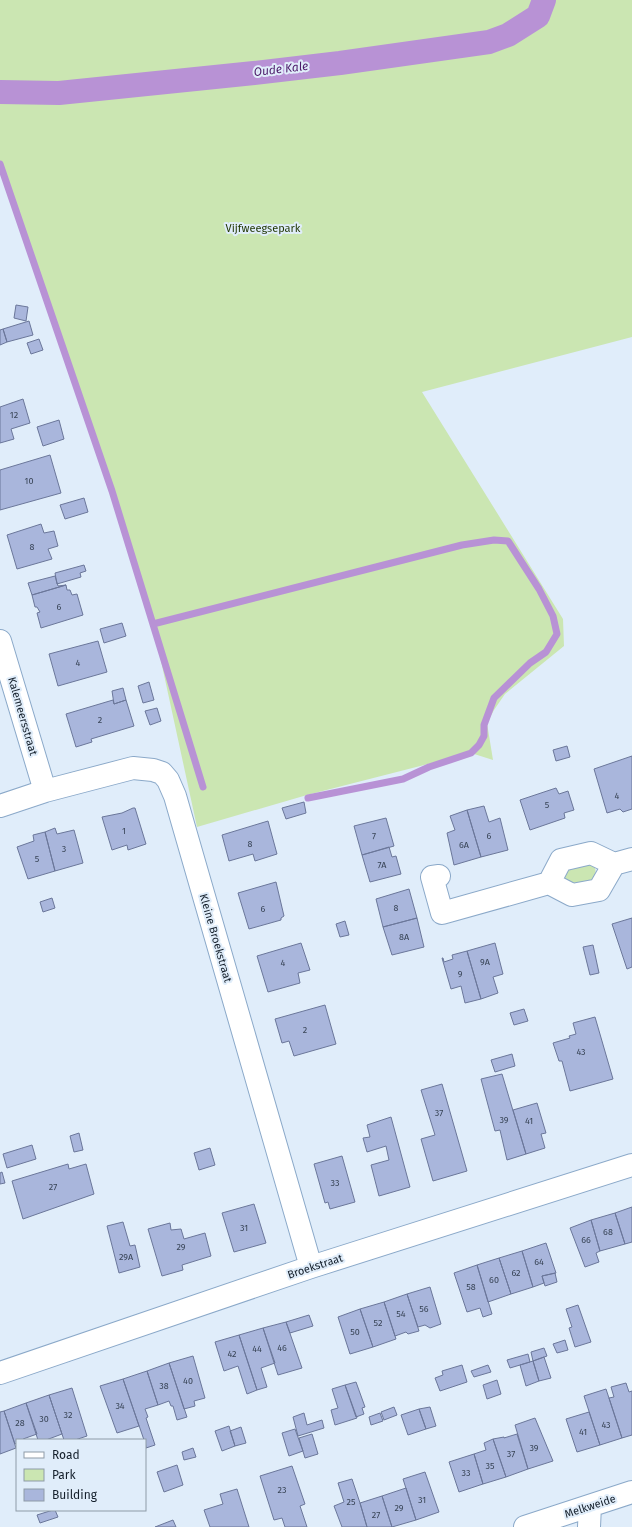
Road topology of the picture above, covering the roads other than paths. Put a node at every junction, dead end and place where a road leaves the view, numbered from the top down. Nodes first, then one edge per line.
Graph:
1 (0, 640) edge
2 (45, 792) junction
3 (0, 806) edge
4 (623, 861) edge
5 (439, 876) dead end
6 (549, 883) junction
7 (632, 1165) edge
8 (311, 1266) junction
9 (0, 1373) edge
10 (632, 1492) edge
11 (590, 1506) junction
12 (525, 1527) edge
13 (590, 1527) edge

1 - 2 street, Kalemeersstraat
2 - 3 street, Kleine Broekstraat
2 - 8 street, Kleine Broekstraat
4 - 6 street
4 - 6 street
5 - 6 street
7 - 8 street, Broekstraat
8 - 9 street, Broekstraat
10 - 11 street, Melkweide
11 - 12 street, Melkweide
11 - 13 street

